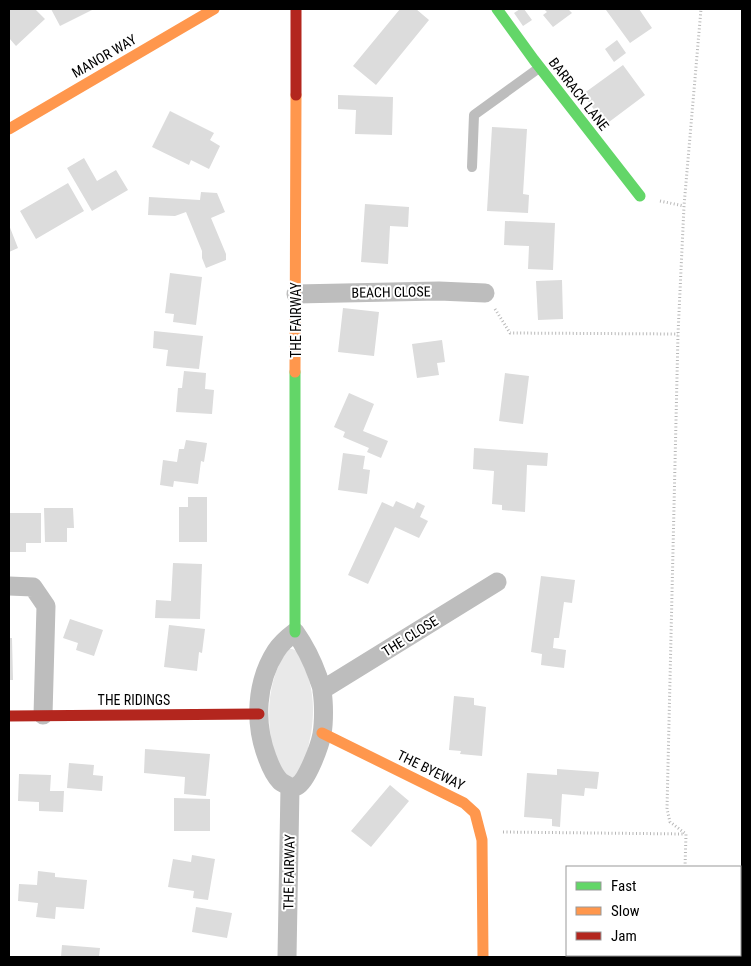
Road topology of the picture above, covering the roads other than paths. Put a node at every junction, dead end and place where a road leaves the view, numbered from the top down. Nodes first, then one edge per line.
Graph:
1 (214, 9) edge
2 (296, 9) edge
3 (497, 9) edge
4 (540, 67) junction
5 (9, 129) edge
6 (472, 167) dead end
7 (640, 196) dead end
8 (486, 293) road end
9 (296, 294) junction
10 (497, 582) dead end
11 (9, 586) edge
12 (295, 632) junction
13 (322, 690) junction
14 (259, 714) junction
15 (43, 715) junction
16 (9, 716) edge
17 (322, 733) junction
18 (290, 787) junction
19 (288, 957) edge
20 (483, 957) edge

1 - 5 street, MANOR WAY
2 - 9 street, THE FAIRWAY
3 - 4 street, BARRACK LANE
4 - 6 lane
4 - 7 street, BARRACK LANE
8 - 9 street, BEACH CLOSE
9 - 12 street, THE FAIRWAY
10 - 13 street, THE CLOSE
11 - 15 street
12 - 13 street
12 - 14 street
13 - 17 street
14 - 15 street, THE RIDINGS
14 - 18 street
15 - 16 street, THE RIDINGS
17 - 18 street
17 - 20 street, THE BYEWAY
18 - 19 street, THE FAIRWAY

